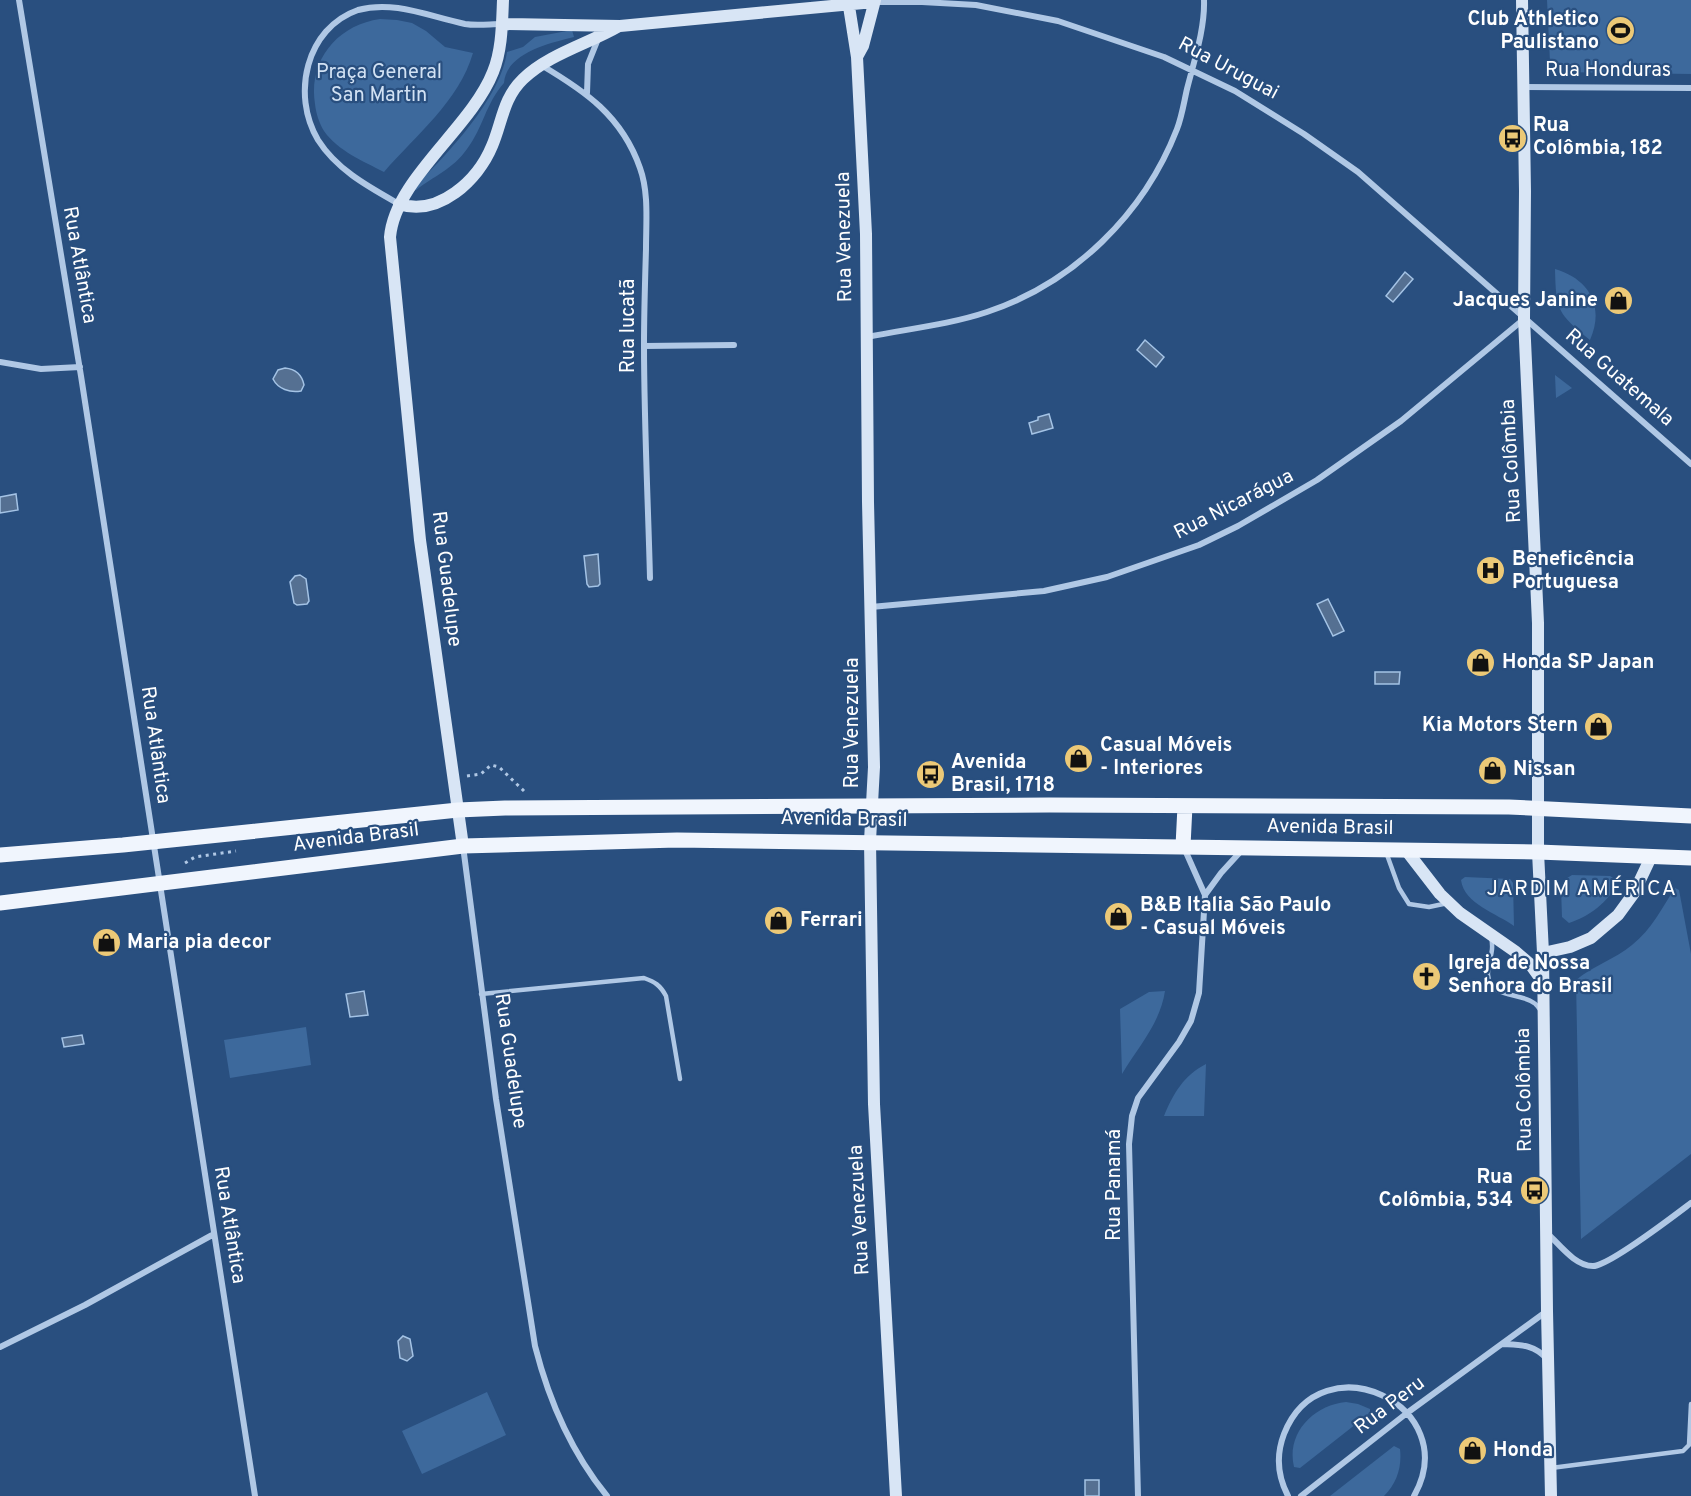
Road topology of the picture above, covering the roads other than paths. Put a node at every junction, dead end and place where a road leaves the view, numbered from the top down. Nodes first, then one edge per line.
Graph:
1 (19, 0) edge
2 (503, 0) edge
3 (786, 0) edge
4 (1204, 0) edge
5 (1521, 0) edge
6 (874, 1) edge
7 (849, 2) edge
8 (774, 10) junction
9 (502, 24) junction
10 (620, 26) junction
11 (600, 37) junction
12 (857, 57) junction
13 (541, 65) junction
14 (1192, 69) junction
15 (1524, 87) junction
16 (1691, 88) edge
17 (587, 93) junction
18 (399, 204) junction
19 (1524, 319) junction
20 (867, 337) junction
21 (734, 345) dead end
22 (644, 346) junction
23 (0, 362) edge
24 (80, 366) junction
25 (1691, 464) edge
26 (650, 578) dead end
27 (871, 607) junction
28 (1185, 806) junction
29 (871, 807) junction
30 (1538, 808) junction
31 (458, 810) junction
32 (1691, 816) edge
33 (870, 841) junction
34 (152, 842) junction
35 (463, 846) junction
36 (1183, 846) junction
37 (1244, 847) junction
38 (1385, 850) junction
39 (1406, 850) junction
40 (1538, 852) junction
41 (0, 855) edge
42 (1651, 857) junction
43 (1691, 858) edge
44 (159, 884) junction
45 (1204, 895) junction
46 (1449, 902) junction
47 (0, 903) edge
48 (1490, 935) junction
49 (1543, 953) junction
50 (1543, 982) junction
51 (481, 994) junction
52 (1544, 1014) junction
53 (680, 1079) dead end
54 (1691, 1203) edge
55 (1546, 1232) junction
56 (214, 1234) junction
57 (1546, 1311) junction
58 (1501, 1344) junction
59 (0, 1347) edge
60 (1548, 1361) junction
61 (1691, 1404) edge
62 (1407, 1413) junction
63 (1551, 1468) junction
64 (1139, 1495) edge
65 (255, 1496) edge
66 (607, 1496) edge
67 (896, 1496) edge
68 (1288, 1496) edge
69 (1300, 1496) edge
70 (1414, 1496) edge
71 (1551, 1496) edge

1 - 24 street, Rua Atlântica
2 - 9 street, Rua Guadelupe
3 - 8 street
4 - 14 street
5 - 15 street, Rua Colômbia
6 - 7 street, Rua Uruguai
6 - 12 street, Rua Venezuela
6 - 14 street, Rua Uruguai
7 - 8 street
7 - 12 street, Rua Venezuela
8 - 10 street
9 - 10 street
9 - 18 street, Rua Guadelupe
9 - 18 street
10 - 11 street
11 - 13 street
11 - 17 street
12 - 20 street, Rua Venezuela
13 - 17 street, Rua Iucatã
13 - 18 street
14 - 19 street, Rua Uruguai
14 - 20 street
15 - 16 street, Rua Honduras
15 - 19 street, Rua Colômbia
17 - 22 street, Rua Iucatã
18 - 31 street, Rua Guadelupe
19 - 25 street, Rua Guatemala
19 - 27 street, Rua Nicarágua
19 - 30 street, Rua Colômbia
20 - 27 street, Rua Venezuela
21 - 22 street
22 - 26 street, Rua Iucatã
23 - 24 street
24 - 34 street, Rua Atlântica
27 - 29 street, Rua Venezuela
28 - 29 main road, Avenida Brasil
28 - 30 main road, Avenida Brasil
28 - 36 main road
29 - 31 main road, Avenida Brasil
29 - 33 street, Rua Venezuela
30 - 32 main road, Avenida Brasil
30 - 40 street, Rua Colômbia
31 - 34 main road, Avenida Brasil
31 - 35 street, Rua Guadelupe
33 - 35 main road, Avenida Brasil
33 - 36 main road, Avenida Brasil
33 - 67 street, Rua Venezuela
34 - 41 main road, Avenida Brasil
34 - 44 street, Rua Atlântica
35 - 44 main road, Avenida Brasil
35 - 51 street, Rua Guadelupe
36 - 37 main road, Avenida Brasil
36 - 45 street, Rua Panamá
37 - 38 main road, Avenida Brasil
37 - 45 street
38 - 39 main road, Avenida Brasil
38 - 46 lane
39 - 40 main road, Avenida Brasil
39 - 46 street
40 - 42 main road, Avenida Brasil
40 - 49 street, Rua Colômbia
42 - 43 main road, Avenida Brasil
42 - 49 street
44 - 47 main road, Avenida Brasil
44 - 56 street, Rua Atlântica
45 - 64 street, Rua Panamá
46 - 48 street
48 - 50 street
48 - 52 lane
49 - 50 street, Rua Colômbia
50 - 52 street, Rua Colômbia
51 - 53 lane
51 - 66 street, Rua Guadelupe
52 - 55 street, Rua Colômbia
54 - 55 street
55 - 57 street, Rua Colômbia
56 - 59 street
56 - 65 street, Rua Atlântica
57 - 58 street, Rua Peru
57 - 60 street, Rua Colômbia
58 - 60 street
58 - 62 street, Rua Peru
60 - 63 street, Rua Colômbia
61 - 63 lane
62 - 68 street
62 - 69 street, Rua Peru
62 - 70 street
63 - 71 street, Rua Colômbia

